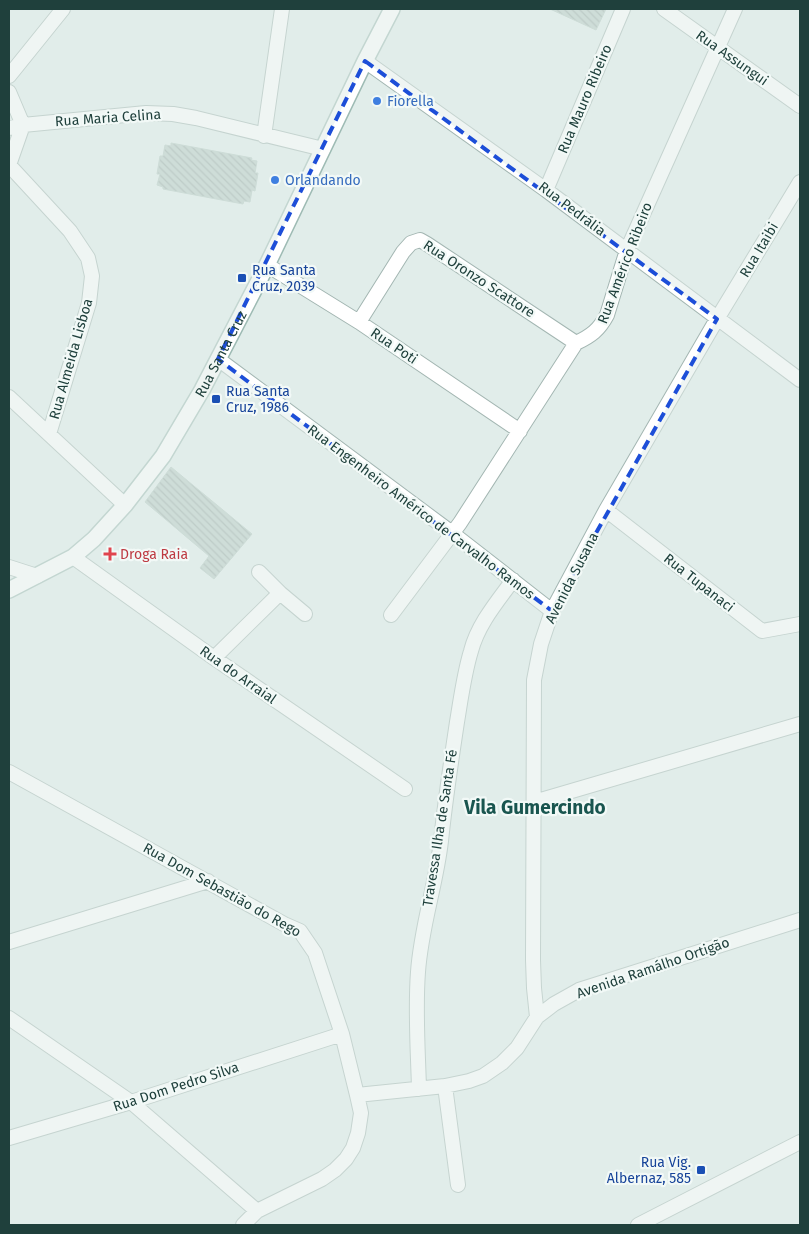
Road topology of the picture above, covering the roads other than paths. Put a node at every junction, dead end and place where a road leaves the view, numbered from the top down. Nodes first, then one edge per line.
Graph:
1 (63, 9) edge
2 (282, 9) edge
3 (392, 9) edge
4 (623, 9) edge
5 (664, 9) edge
6 (735, 9) edge
7 (717, 48) junction
8 (365, 61) junction
9 (9, 76) edge
10 (9, 92) edge
11 (800, 106) edge
12 (23, 124) junction
13 (9, 128) edge
14 (264, 136) junction
15 (323, 148) junction
16 (9, 165) edge
17 (800, 182) edge
18 (546, 190) junction
19 (627, 250) junction
20 (267, 265) junction
21 (717, 319) junction
22 (359, 322) junction
23 (576, 343) junction
24 (218, 359) junction
25 (800, 380) edge
26 (9, 397) edge
27 (520, 431) junction
28 (49, 434) junction
29 (125, 505) junction
30 (606, 510) junction
31 (452, 533) junction
32 (73, 557) junction
33 (9, 567) edge
34 (259, 572) dead end
35 (37, 576) junction
36 (514, 580) junction
37 (9, 590) edge
38 (280, 593) junction
39 (552, 611) junction
40 (305, 614) dead end
41 (391, 616) dead end
42 (800, 624) edge
43 (214, 658) junction
44 (800, 724) edge
45 (11, 775) edge
46 (405, 789) dead end
47 (534, 802) junction
48 (208, 881) junction
49 (800, 920) edge
50 (9, 942) edge
51 (537, 1017) junction
52 (9, 1018) edge
53 (342, 1034) junction
54 (445, 1086) junction
55 (419, 1089) junction
56 (358, 1095) junction
57 (130, 1102) junction
58 (9, 1138) edge
59 (800, 1142) edge
60 (458, 1185) dead end
61 (257, 1211) junction
62 (243, 1225) edge
63 (638, 1225) edge

1 - 9 street
2 - 14 street
3 - 8 main road, Rua Santa Cruz
4 - 18 street, Rua Mauro Ribeiro
5 - 7 street, Rua Assungui
6 - 7 street, Rua Américo Ribeiro
7 - 11 street, Rua Assungui
7 - 19 street, Rua Américo Ribeiro
8 - 15 main road, Rua Santa Cruz
8 - 18 street, Rua Pedrália
10 - 12 street
12 - 13 street, Rua Maria Celina
12 - 14 street, Rua Maria Celina
12 - 16 street
14 - 15 street, Rua Maria Celina
15 - 20 main road, Rua Santa Cruz
16 - 28 street, Rua Almeida Lisboa
17 - 21 street, Rua Itaibi
18 - 19 street, Rua Pedrália
19 - 21 street, Rua Pedrália
19 - 23 street, Rua Américo Ribeiro
20 - 22 street, Rua Poti
20 - 24 main road, Rua Santa Cruz
21 - 25 street, Rua Pedrália
21 - 30 street, Avenida Susana
22 - 23 street, Rua Oronzo Scattore
22 - 27 street, Rua Poti
23 - 27 street, Rua Américo Ribeiro
24 - 29 main road, Rua Santa Cruz
24 - 31 street, Rua Engenheiro Américo de Carvalho Ramos
26 - 28 street
27 - 31 street, Rua Américo Ribeiro
28 - 29 street
29 - 32 main road, Rua Santa Cruz
30 - 39 street, Avenida Susana
30 - 42 street, Rua Tupanaci
31 - 36 street, Rua Engenheiro Américo de Carvalho Ramos
31 - 41 street, Rua Américo Ribeiro
32 - 35 main road, Rua Santa Cruz
32 - 43 street, Rua do Arraial
33 - 35 street
34 - 38 street
35 - 37 main road, Rua Santa Cruz
36 - 39 street, Rua Engenheiro Américo de Carvalho Ramos
36 - 55 street, Travessa Ilha de Santa Fé
38 - 40 street
38 - 43 street
39 - 47 street, Avenida Susana
43 - 46 street, Rua do Arraial
44 - 47 street
45 - 48 street, Rua Dom Sebastião do Rego
47 - 51 street, Avenida Susana
48 - 50 street
48 - 53 street, Rua Dom Sebastião do Rego
49 - 51 street, Avenida Ramálho Ortigão
51 - 54 street, Avenida Ramálho Ortigão
52 - 57 street
53 - 56 street, Rua Dom Sebastião do Rego
53 - 57 street, Rua Dom Pedro Silva
54 - 55 street, Avenida Ramálho Ortigão
54 - 60 street
55 - 56 street, Avenida Ramálho Ortigão
56 - 61 street, Rua Dom Sebastião do Rego
57 - 58 street, Rua Dom Pedro Silva
57 - 61 street
59 - 63 street
61 - 62 street, Rua Dom Sebastião do Rego

